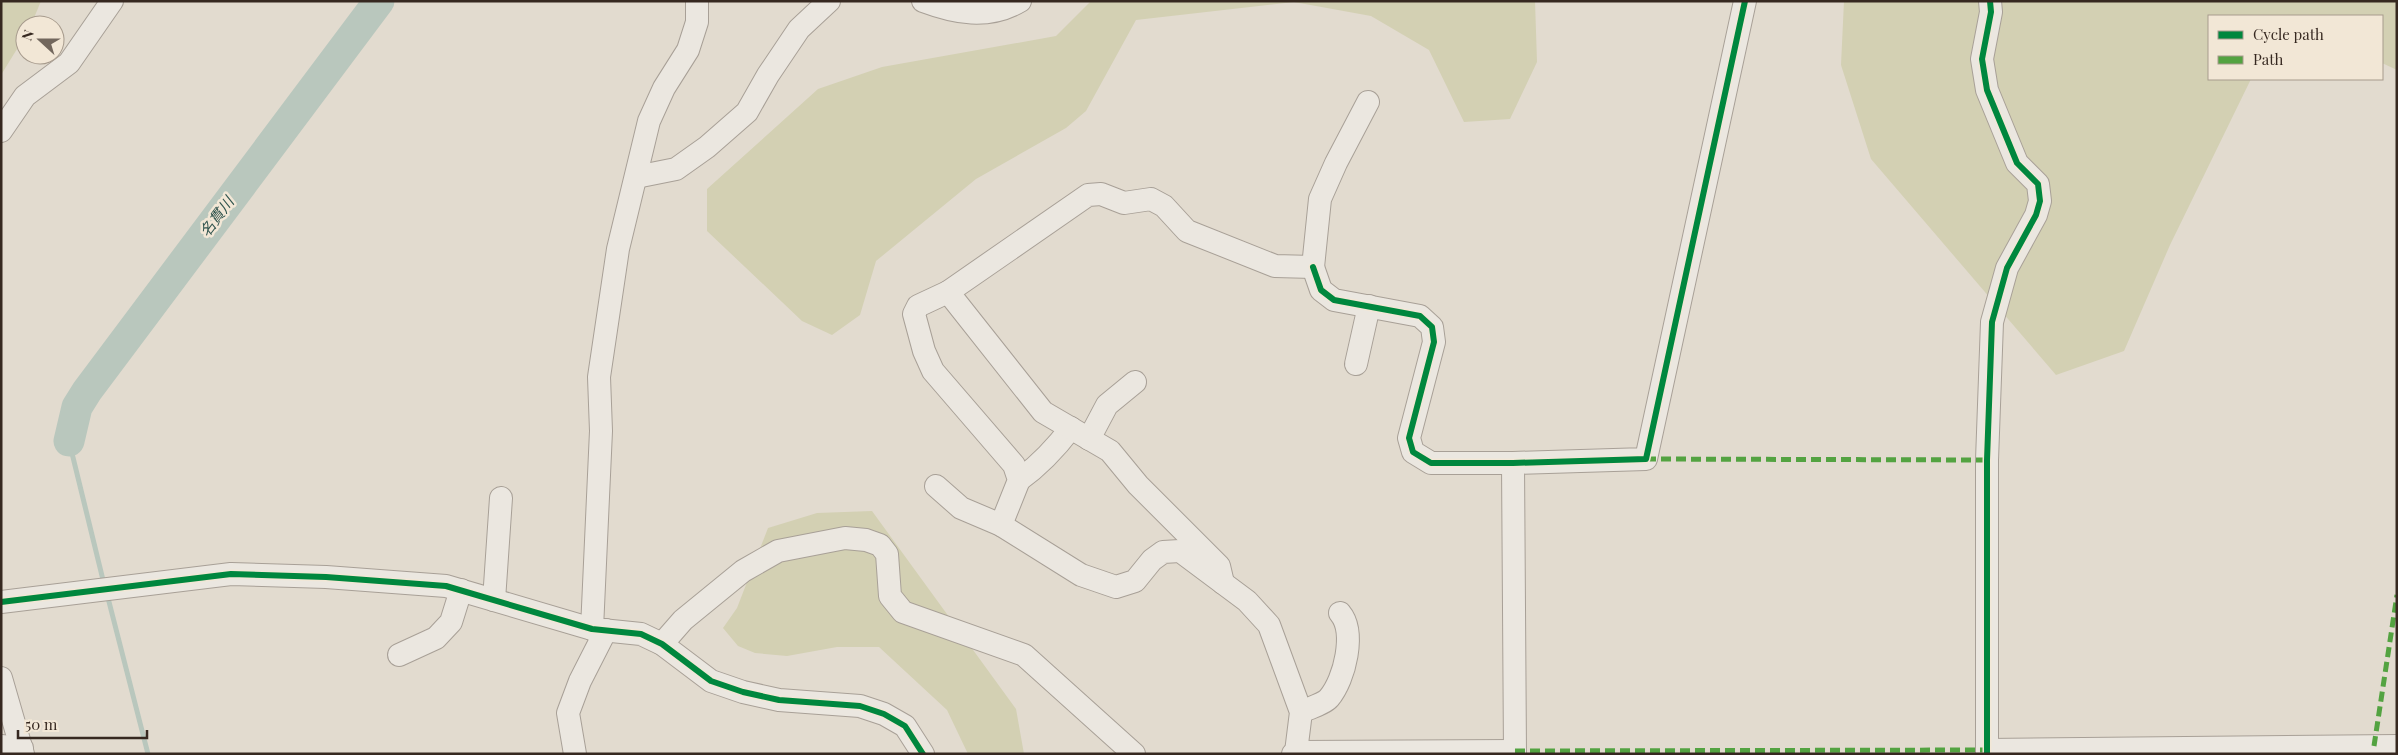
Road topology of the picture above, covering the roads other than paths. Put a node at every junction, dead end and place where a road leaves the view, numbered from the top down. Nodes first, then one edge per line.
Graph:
1 (112, 1) edge
2 (697, 1) edge
3 (829, 1) edge
4 (923, 1) edge
5 (1020, 1) edge
6 (1745, 1) edge
7 (1990, 1) edge
8 (1368, 102) dead end
9 (1, 131) edge
10 (636, 177) junction
11 (1313, 267) junction
12 (948, 292) junction
13 (1369, 306) junction
14 (1356, 364) dead end
15 (1135, 382) dead end
16 (1080, 433) junction
17 (1513, 463) junction
18 (1019, 480) junction
19 (936, 486) dead end
20 (501, 498) dead end
21 (1001, 525) junction
22 (1223, 583) junction
23 (461, 590) junction
24 (494, 600) junction
25 (1, 602) edge
26 (1340, 612) dead end
27 (599, 629) junction
28 (662, 644) junction
29 (399, 655) dead end
30 (1, 678) edge
31 (1301, 712) junction
32 (2397, 746) edge
33 (15, 749) edge
34 (1515, 752) edge
35 (1987, 752) edge
36 (1294, 753) edge
37 (575, 754) edge
38 (923, 754) edge
39 (1134, 754) edge

1 - 9 street
2 - 10 street
3 - 10 street
4 - 5 street
6 - 17 street
7 - 35 street
8 - 11 street
10 - 27 street
11 - 12 street
11 - 13 street
12 - 16 street
12 - 18 street
13 - 14 street
13 - 17 street
15 - 16 street
16 - 18 street
16 - 22 street
17 - 34 street
18 - 21 street
19 - 21 street
20 - 24 street
21 - 22 street
22 - 31 street
23 - 24 street
23 - 25 street
23 - 29 street
24 - 27 street
26 - 31 street
27 - 28 street
27 - 37 street
28 - 38 street
28 - 39 street
30 - 33 street
31 - 36 street
32 - 35 street
34 - 36 street

